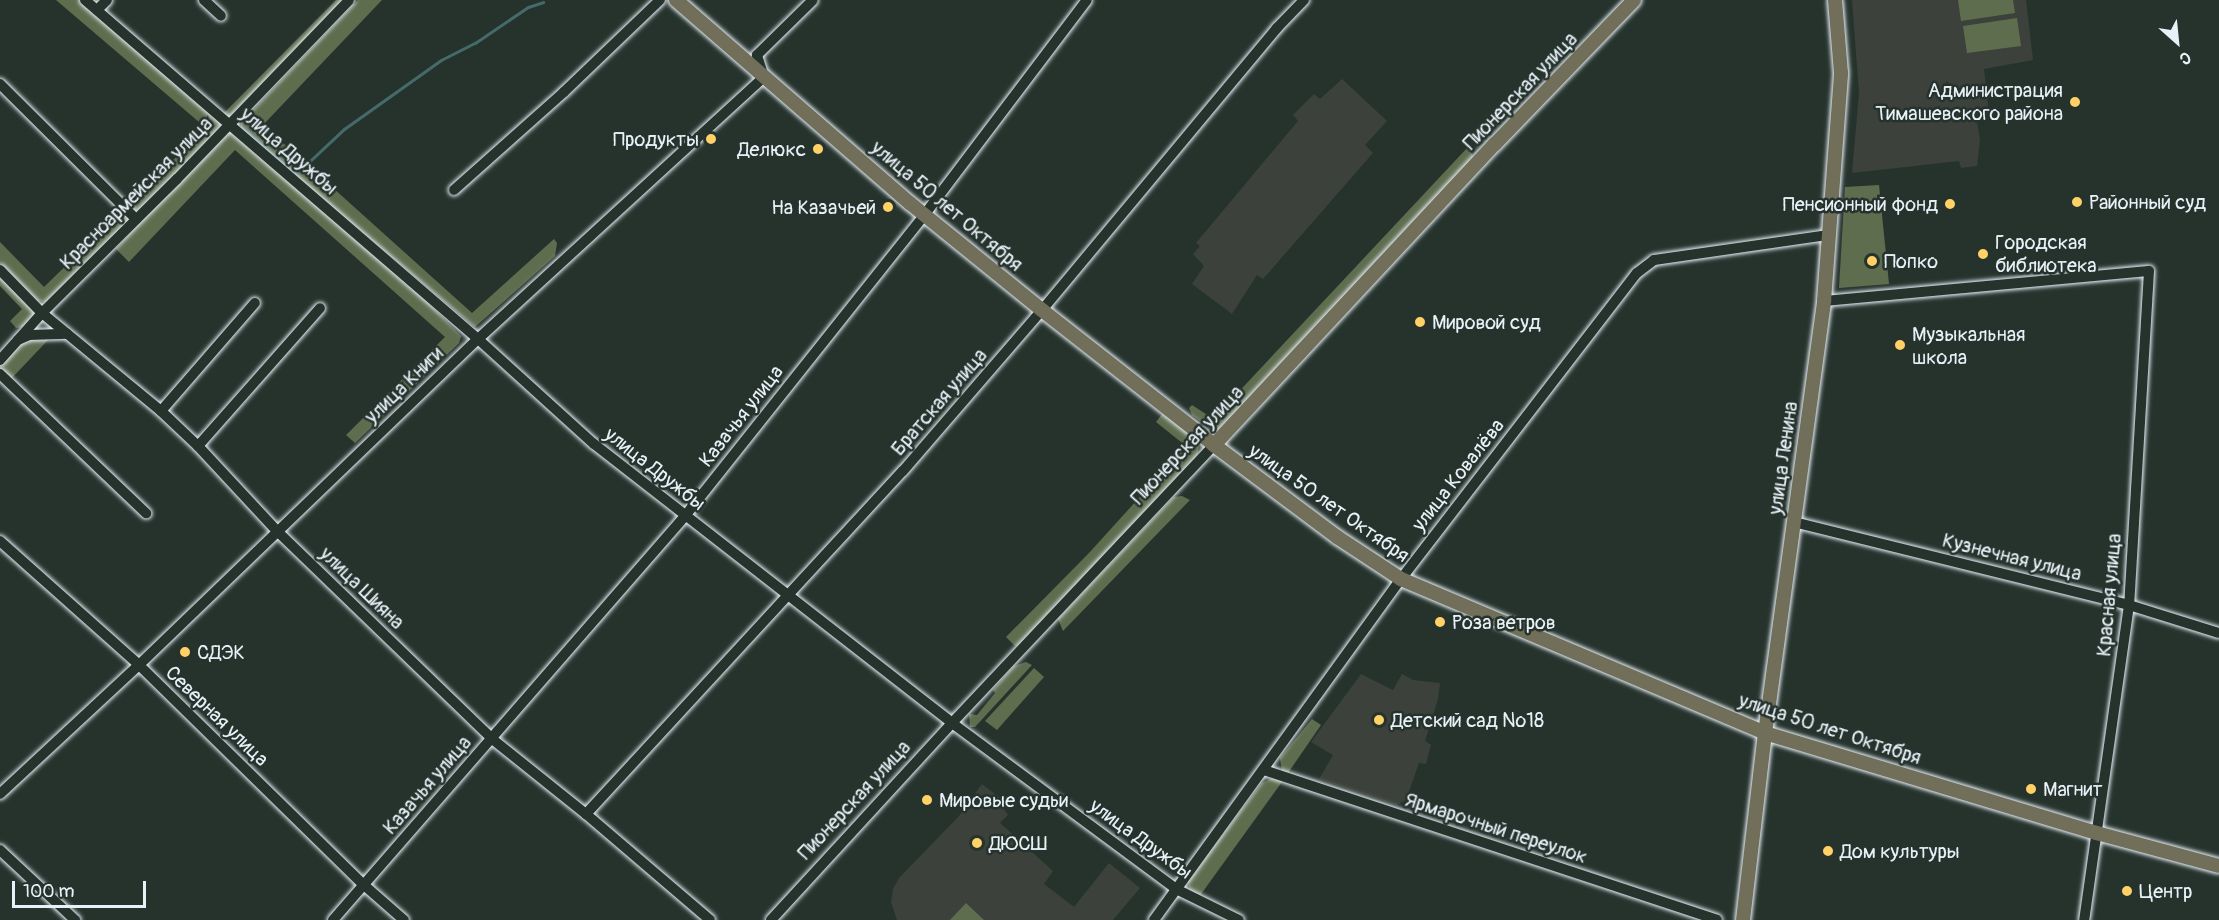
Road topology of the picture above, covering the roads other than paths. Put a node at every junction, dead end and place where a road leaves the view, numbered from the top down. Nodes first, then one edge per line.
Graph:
1 (85, 0) edge
2 (107, 0) edge
3 (204, 0) edge
4 (349, 0) edge
5 (660, 0) edge
6 (676, 0) edge
7 (813, 0) edge
8 (1087, 0) edge
9 (1304, 0) edge
10 (1634, 0) edge
11 (1835, 0) edge
12 (97, 10) junction
13 (221, 16) dead end
14 (764, 76) junction
15 (0, 84) edge
16 (230, 124) junction
17 (454, 190) dead end
18 (924, 214) junction
19 (136, 219) junction
20 (1827, 235) junction
21 (0, 270) edge
22 (1824, 301) junction
23 (255, 303) dead end
24 (320, 309) dead end
25 (1042, 310) junction
26 (42, 313) junction
27 (67, 334) junction
28 (478, 339) junction
29 (18, 340) junction
30 (0, 360) edge
31 (0, 374) edge
32 (161, 411) junction
33 (1214, 445) junction
34 (198, 446) junction
35 (146, 513) dead end
36 (685, 516) junction
37 (1794, 522) junction
38 (277, 531) junction
39 (0, 542) edge
40 (1401, 579) junction
41 (789, 595) junction
42 (2129, 605) junction
43 (2219, 633) edge
44 (139, 665) junction
45 (952, 723) junction
46 (1765, 733) junction
47 (491, 738) junction
48 (1264, 770) junction
49 (0, 794) edge
50 (586, 814) junction
51 (2097, 833) junction
52 (0, 850) edge
53 (2219, 866) edge
54 (364, 885) junction
55 (1176, 889) junction
56 (75, 920) edge
57 (333, 920) edge
58 (404, 920) edge
59 (710, 920) edge
60 (771, 920) edge
61 (1154, 920) edge
62 (1239, 920) edge
63 (1717, 920) edge
64 (1743, 920) edge
65 (2084, 920) edge

1 - 12 street, улица Дружбы
2 - 12 street
3 - 13 street
4 - 16 street, Красноармейская улица
5 - 17 street
6 - 14 main road, улица 50 лет Октября
7 - 14 street
8 - 18 street, Казачья улица
9 - 25 street, Братская улица
10 - 33 main road, Пионерская улица
11 - 20 main road, улица Ленина
12 - 16 street, улица Дружбы
14 - 18 main road, улица 50 лет Октября
14 - 28 street, улица Книги
15 - 19 street
16 - 19 street, Красноармейская улица
16 - 28 street, улица Дружбы
18 - 25 main road, улица 50 лет Октября
18 - 36 street, Казачья улица
19 - 26 street, Красноармейская улица
20 - 22 main road, улица Ленина
20 - 40 street, улица Ковалёва
21 - 26 street, улица Шияна
22 - 37 main road, улица Ленина
22 - 42 street, Красная улица
23 - 32 street
24 - 34 street
25 - 33 main road, улица 50 лет Октября
25 - 41 street, Братская улица
26 - 27 street, улица Шияна
26 - 29 street, Красноармейская улица
27 - 29 street
27 - 32 street, улица Шияна
28 - 36 street, улица Дружбы
28 - 38 street, улица Книги
29 - 30 street, Красноармейская улица
31 - 35 street
32 - 34 street, улица Шияна
33 - 40 main road, улица 50 лет Октября
33 - 45 street, Пионерская улица
34 - 38 street, улица Шияна
36 - 41 street, улица Дружбы
36 - 47 street, Казачья улица
37 - 42 street, Кузнечная улица
37 - 46 main road, улица Ленина
38 - 44 street, улица Книги
38 - 47 street, улица Шияна
39 - 44 street, Северная улица
40 - 46 main road, улица 50 лет Октября
40 - 48 street, улица Ковалёва
41 - 45 street, улица Дружбы
41 - 50 street, Братская улица
42 - 43 street, Кузнечная улица
42 - 51 street, Красная улица
44 - 49 street, улица Книги
44 - 54 street, Северная улица
45 - 55 street, улица Дружбы
45 - 60 street, Пионерская улица
46 - 51 main road, улица 50 лет Октября
46 - 64 main road, улица Ленина
47 - 50 street, улица Шияна
47 - 54 street, Казачья улица
48 - 55 street, улица Ковалёва
48 - 63 street, Ярмарочный переулок
50 - 59 street, улица Шияна
51 - 53 main road, улица 50 лет Октября
51 - 65 street, Красная улица
52 - 56 street
54 - 57 street, Казачья улица
54 - 58 street, Северная улица
55 - 61 street, улица Ковалёва
55 - 62 street, улица Дружбы

